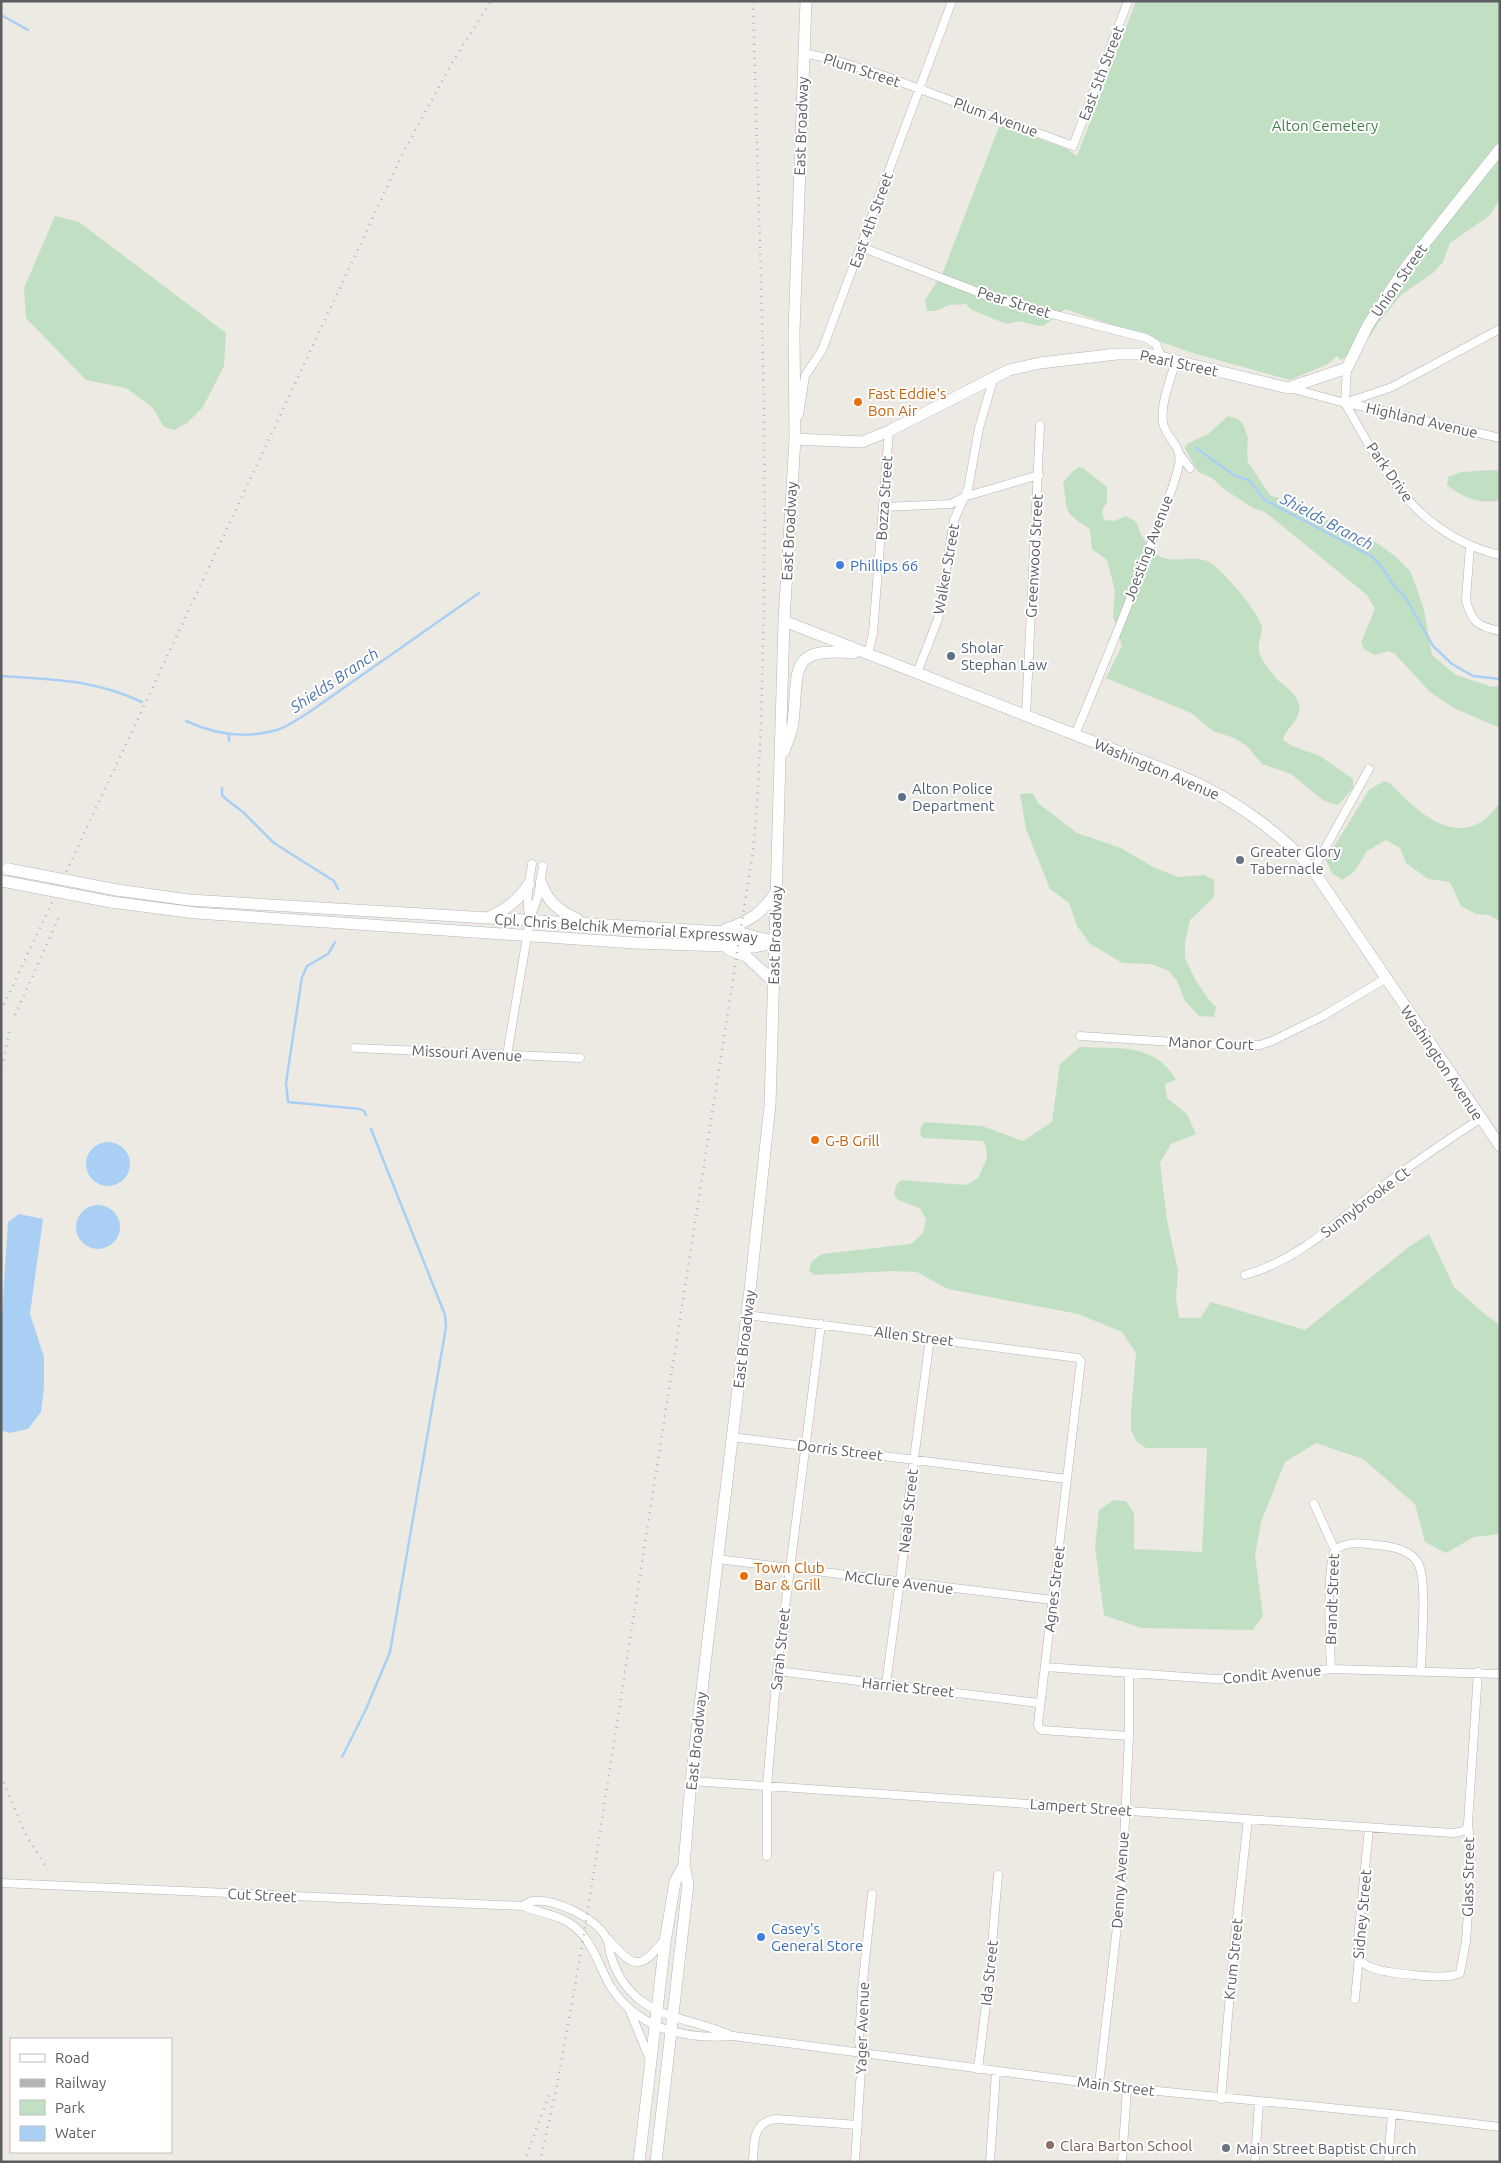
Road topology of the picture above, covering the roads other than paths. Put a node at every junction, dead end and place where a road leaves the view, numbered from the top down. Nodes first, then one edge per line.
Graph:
1 (806, 1) edge
2 (952, 1) edge
3 (1128, 1) edge
4 (804, 53) junction
5 (919, 90) junction
6 (1073, 146) joint
7 (1500, 148) edge
8 (861, 247) junction
9 (1500, 329) edge
10 (1161, 357) junction
11 (1176, 360) junction
12 (1347, 368) junction
13 (994, 377) junction
14 (1288, 388) junction
15 (1345, 403) junction
16 (1040, 425) dead end
17 (890, 431) junction
18 (1500, 438) edge
19 (795, 440) junction
20 (1180, 453) junction
21 (1190, 468) dead end
22 (1039, 474) junction
23 (964, 497) junction
24 (884, 507) junction
25 (1470, 546) junction
26 (1500, 555) edge
27 (784, 621) junction
28 (1500, 631) edge
29 (868, 654) junction
30 (917, 673) junction
31 (1026, 716) junction
32 (1075, 735) junction
33 (780, 762) junction
34 (1369, 769) dead end
35 (532, 864) dead end
36 (543, 866) dead end
37 (5, 868) edge
38 (1313, 870) junction
39 (1, 880) edge
40 (535, 884) junction
41 (777, 891) junction
42 (488, 917) junction
43 (530, 919) junction
44 (583, 922) junction
45 (718, 932) junction
46 (528, 935) junction
47 (775, 942) junction
48 (720, 946) junction
49 (1385, 979) junction
50 (774, 982) junction
51 (1080, 1036) dead end
52 (355, 1048) dead end
53 (507, 1055) junction
54 (580, 1058) dead end
55 (1480, 1119) junction
56 (1500, 1146) edge
57 (1245, 1275) dead end
58 (747, 1315) junction
59 (821, 1324) junction
60 (930, 1338) junction
61 (1080, 1360) joint
62 (732, 1437) junction
63 (805, 1446) junction
64 (914, 1459) junction
65 (1067, 1479) junction
66 (1314, 1504) dead end
67 (1335, 1550) junction
68 (717, 1559) junction
69 (790, 1569) junction
70 (900, 1582) junction
71 (1052, 1600) junction
72 (1045, 1668) junction
73 (1331, 1669) junction
74 (777, 1671) junction
75 (1421, 1671) junction
76 (1478, 1672) junction
77 (1500, 1674) edge
78 (1129, 1675) junction
79 (886, 1684) junction
80 (1039, 1703) junction
81 (1129, 1736) junction
82 (691, 1781) junction
83 (767, 1786) junction
84 (1125, 1810) junction
85 (1248, 1819) junction
86 (1468, 1825) junction
87 (1370, 1828) junction
88 (767, 1856) dead end
89 (684, 1865) junction
90 (998, 1875) dead end
91 (1, 1883) edge
92 (872, 1894) dead end
93 (523, 1906) junction
94 (606, 1937) junction
95 (665, 1938) junction
96 (1358, 1956) junction
97 (1355, 1999) dead end
98 (630, 2011) junction
99 (665, 2013) junction
100 (664, 2029) junction
101 (733, 2036) junction
102 (862, 2054) junction
103 (651, 2063) junction
104 (978, 2069) junction
105 (996, 2072) junction
106 (1099, 2084) junction
107 (1127, 2088) junction
108 (1221, 2099) junction
109 (1259, 2102) junction
110 (1392, 2114) junction
111 (858, 2125) junction
112 (1500, 2127) edge
113 (638, 2162) edge
114 (656, 2162) edge
115 (753, 2162) edge
116 (855, 2162) edge
117 (990, 2162) edge
118 (1122, 2162) edge
119 (1255, 2162) edge
120 (1388, 2162) edge

1 - 4 main road, East Broadway
2 - 5 street, East 4th Street
3 - 6 street, East 5th Street
4 - 5 street, Plum Street
4 - 19 main road, East Broadway
5 - 6 street, Plum Avenue
5 - 8 street, East 4th Street
7 - 12 main road, Union Street
8 - 10 street, Pear Street
8 - 19 street, East 4th Street
9 - 15 street
10 - 11 main road, Pearl Street
10 - 13 main road, Pearl Street
11 - 14 main road, Pearl Street
11 - 20 street
12 - 14 main road
12 - 15 street
13 - 17 main road, Pearl Street
13 - 23 street, Walker Street
14 - 15 street, Pearl Street
15 - 18 street, Highland Avenue
15 - 25 street, Park Drive
16 - 22 street, Greenwood Street
17 - 19 main road, Pearl Street
17 - 24 street, Bozza Street
19 - 27 main road, East Broadway
20 - 21 street
20 - 32 street, Joesting Avenue
22 - 23 street
22 - 31 street, Greenwood Street
23 - 24 street
23 - 30 street, Walker Street
24 - 29 street, Bozza Street
25 - 26 street, Park Drive
25 - 28 street
27 - 29 main road, Washington Avenue
27 - 33 main road, East Broadway
29 - 30 main road, Washington Avenue
29 - 33 main road
30 - 31 main road, Washington Avenue
31 - 32 main road, Washington Avenue
32 - 38 main road, Washington Avenue
33 - 41 main road, East Broadway
34 - 38 street
35 - 40 street
36 - 40 street
37 - 42 main road, Cpl. Chris Belchik Memorial Expressway, bridge
38 - 49 main road, Washington Avenue
39 - 46 main road, Cpl. Chris Belchik Memorial Expressway, bridge
40 - 42 main road
40 - 43 street
40 - 43 street
40 - 44 main road
41 - 45 main road
41 - 47 main road, East Broadway
42 - 43 main road, Cpl. Chris Belchik Memorial Expressway
43 - 44 main road, Cpl. Chris Belchik Memorial Expressway
43 - 46 street
44 - 45 main road, Cpl. Chris Belchik Memorial Expressway
45 - 47 main road, Cpl. Chris Belchik Memorial Expressway
46 - 48 main road, Cpl. Chris Belchik Memorial Expressway
46 - 53 street
47 - 48 main road, Cpl. Chris Belchik Memorial Expressway
47 - 50 main road, East Broadway
48 - 50 main road
49 - 51 street, Manor Court
49 - 55 main road, Washington Avenue
50 - 58 main road, East Broadway
52 - 53 street, Missouri Avenue
53 - 54 street, Missouri Avenue
55 - 56 main road, Washington Avenue
55 - 57 street, Sunnybrooke Ct
58 - 59 street, Allen Street
58 - 62 main road, East Broadway
59 - 60 street, Allen Street
59 - 63 street, Sarah Street
60 - 61 street, Allen Street
60 - 64 street, Neale Street
61 - 65 street, Agnes Street
62 - 63 street, Dorris Street
62 - 68 main road, East Broadway
63 - 64 street, Dorris Street
63 - 69 street, Sarah Street
64 - 65 street, Dorris Street
64 - 70 street, Neale Street
65 - 71 street, Agnes Street
66 - 67 street, Brandt Street
67 - 73 street, Brandt Street
67 - 75 street
68 - 69 street, McClure Avenue
68 - 82 main road, East Broadway
69 - 70 street, McClure Avenue
69 - 74 street, Sarah Street
70 - 71 street, McClure Avenue
70 - 79 street, Neale Street
71 - 72 street, Agnes Street
72 - 78 street, Condit Avenue
72 - 80 street, Agnes Street
73 - 75 street, Condit Avenue
73 - 78 street, Condit Avenue
74 - 79 street, Harriet Street
74 - 83 street, Sarah Street
75 - 76 street, Condit Avenue
76 - 77 street, Condit Avenue
76 - 86 street, Glass Street
78 - 81 street, Denny Avenue
79 - 80 street, Harriet Street
80 - 81 street, Agnes Street
81 - 84 street, Denny Avenue
82 - 83 street, Lampert Street
82 - 89 main road, East Broadway
83 - 84 street, Lampert Street
83 - 88 street, Sarah Street
84 - 85 street, Lampert Street
84 - 106 street, Denny Avenue
85 - 87 street, Lampert Street
85 - 108 street, Krum Street
86 - 87 street, Lampert Street
86 - 96 street, Glass Street
87 - 96 street, Sidney Street
89 - 95 main road, East Broadway
89 - 99 main road, East Broadway
90 - 104 street, Ida Street
91 - 93 street, Cut Street
92 - 102 street, Yager Avenue
93 - 94 street, Cut Street
93 - 98 street, Cut Street
94 - 95 street, Cut Street
94 - 99 street, Cut Street
95 - 99 main road, East Broadway
96 - 97 street, Sidney Street
98 - 100 street, Cut Street
98 - 103 street
99 - 100 main road, East Broadway
99 - 100 main road, East Broadway
99 - 101 street, Main Street
100 - 101 street, Main Street
100 - 103 main road, East Broadway
100 - 114 main road, East Broadway
101 - 102 street, Main Street
102 - 104 street, Main Street
102 - 111 street, Yager Avenue
103 - 113 main road, East Broadway
104 - 105 street, Main Street
105 - 106 street, Main Street
105 - 117 street
106 - 107 street, Main Street
107 - 108 street, Main Street
107 - 118 street
108 - 109 street, Main Street
109 - 110 street, Main Street
109 - 119 street
110 - 112 street, Main Street
110 - 120 street
111 - 115 street
111 - 116 street, Yager Avenue

